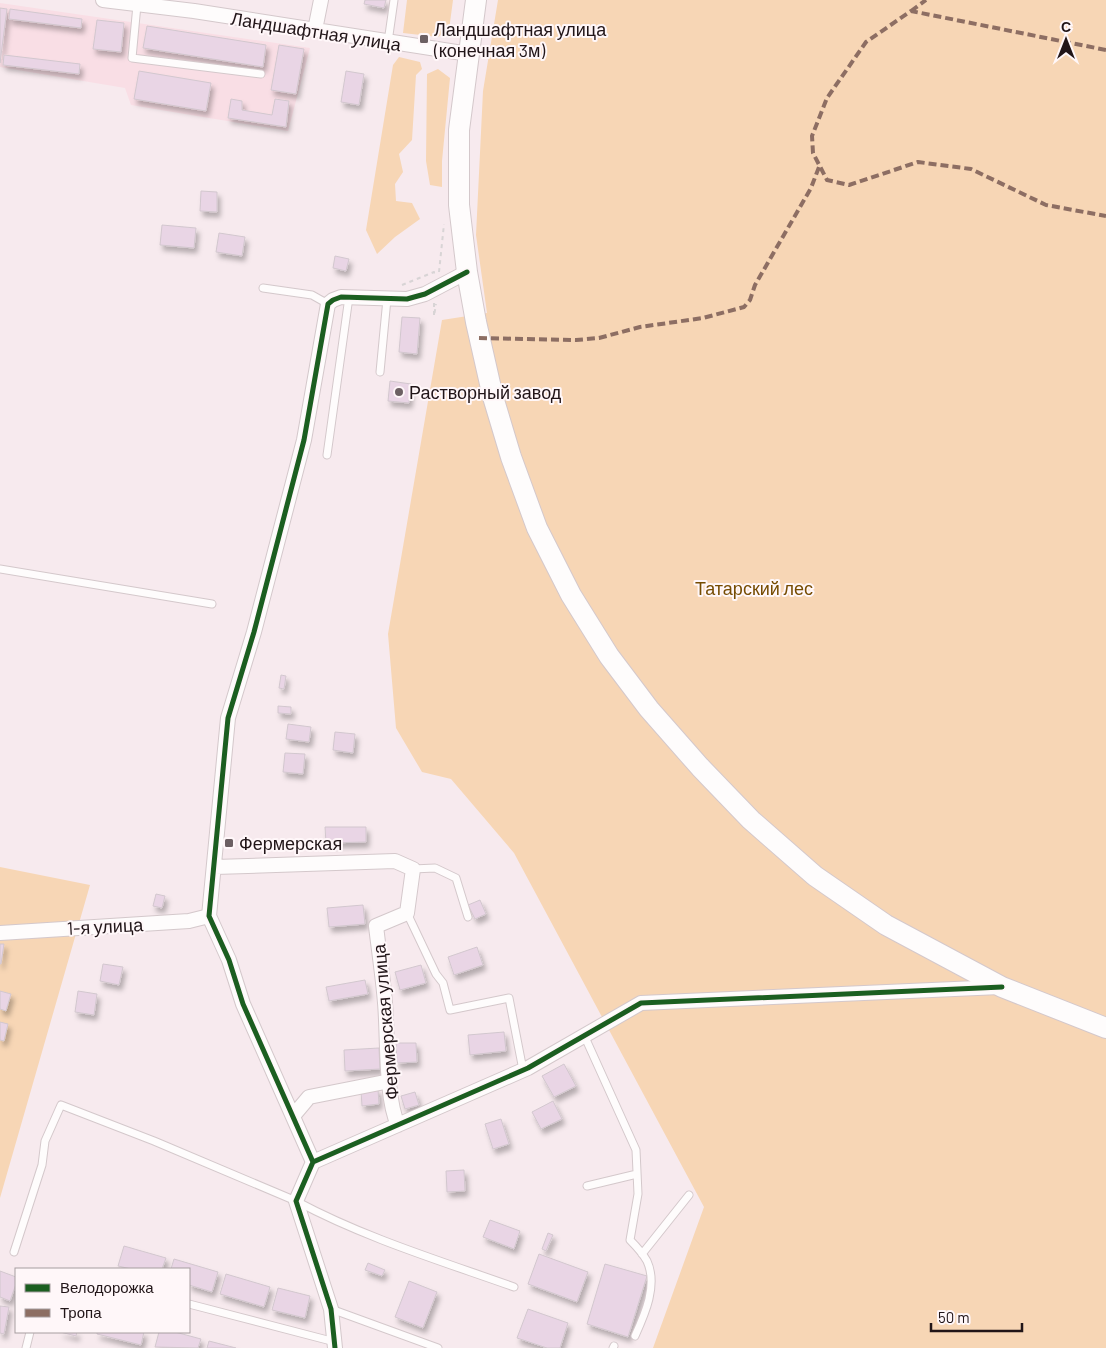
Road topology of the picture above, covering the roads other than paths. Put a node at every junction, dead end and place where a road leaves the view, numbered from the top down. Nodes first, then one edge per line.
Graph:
1 (103, 0) edge
2 (320, 0) edge
3 (394, 0) edge
4 (476, 0) edge
5 (137, 5) junction
6 (195, 6) edge
7 (315, 30) junction
8 (388, 42) junction
9 (469, 54) junction
10 (261, 74) dead end
11 (467, 272) junction
12 (263, 288) dead end
13 (349, 297) junction
14 (387, 299) junction
15 (328, 304) junction
16 (380, 372) dead end
17 (327, 455) dead end
18 (0, 569) edge
19 (212, 604) dead end
20 (215, 867) junction
21 (413, 869) junction
22 (407, 913) junction
23 (209, 916) junction
24 (468, 917) dead end
25 (0, 933) edge
26 (1002, 987) junction
27 (1106, 1028) edge
28 (584, 1036) junction
29 (523, 1070) junction
30 (390, 1081) junction
31 (293, 1116) junction
32 (398, 1125) junction
33 (313, 1162) junction
34 (637, 1174) junction
35 (587, 1186) dead end
36 (689, 1195) dead end
37 (296, 1201) junction
38 (14, 1252) dead end
39 (642, 1254) junction
40 (514, 1287) dead end
41 (190, 1304) edge
42 (331, 1308) junction
43 (30, 1333) edge
44 (635, 1336) dead end
45 (335, 1345) edge
46 (26, 1348) edge
47 (438, 1348) edge

1 - 5 street, Ландшафтная улица
2 - 7 street
3 - 8 lane
4 - 9 main road
5 - 6 street, Ландшафтная улица
5 - 10 lane
6 - 7 street, Ландшафтная улица
7 - 8 street, Ландшафтная улица
8 - 9 street, Ландшафтная улица
9 - 11 main road
11 - 14 street
11 - 26 main road
12 - 15 lane
13 - 14 street
13 - 15 street
13 - 17 lane
14 - 16 lane
15 - 20 street
18 - 19 lane
20 - 21 street
20 - 23 street
21 - 22 street
21 - 24 lane
22 - 29 lane
22 - 30 street, Фермерская улица
23 - 25 street, 1-я улица
23 - 31 street
26 - 27 main road
26 - 28 street
28 - 29 street
28 - 34 lane
29 - 32 street
30 - 31 street
30 - 32 street, Фермерская улица
31 - 33 street
32 - 33 street
33 - 37 street
34 - 35 lane
34 - 39 lane
36 - 39 lane
37 - 38 lane
37 - 40 lane
37 - 42 street
39 - 44 lane
41 - 45 lane
42 - 45 street
42 - 47 lane
43 - 46 lane

